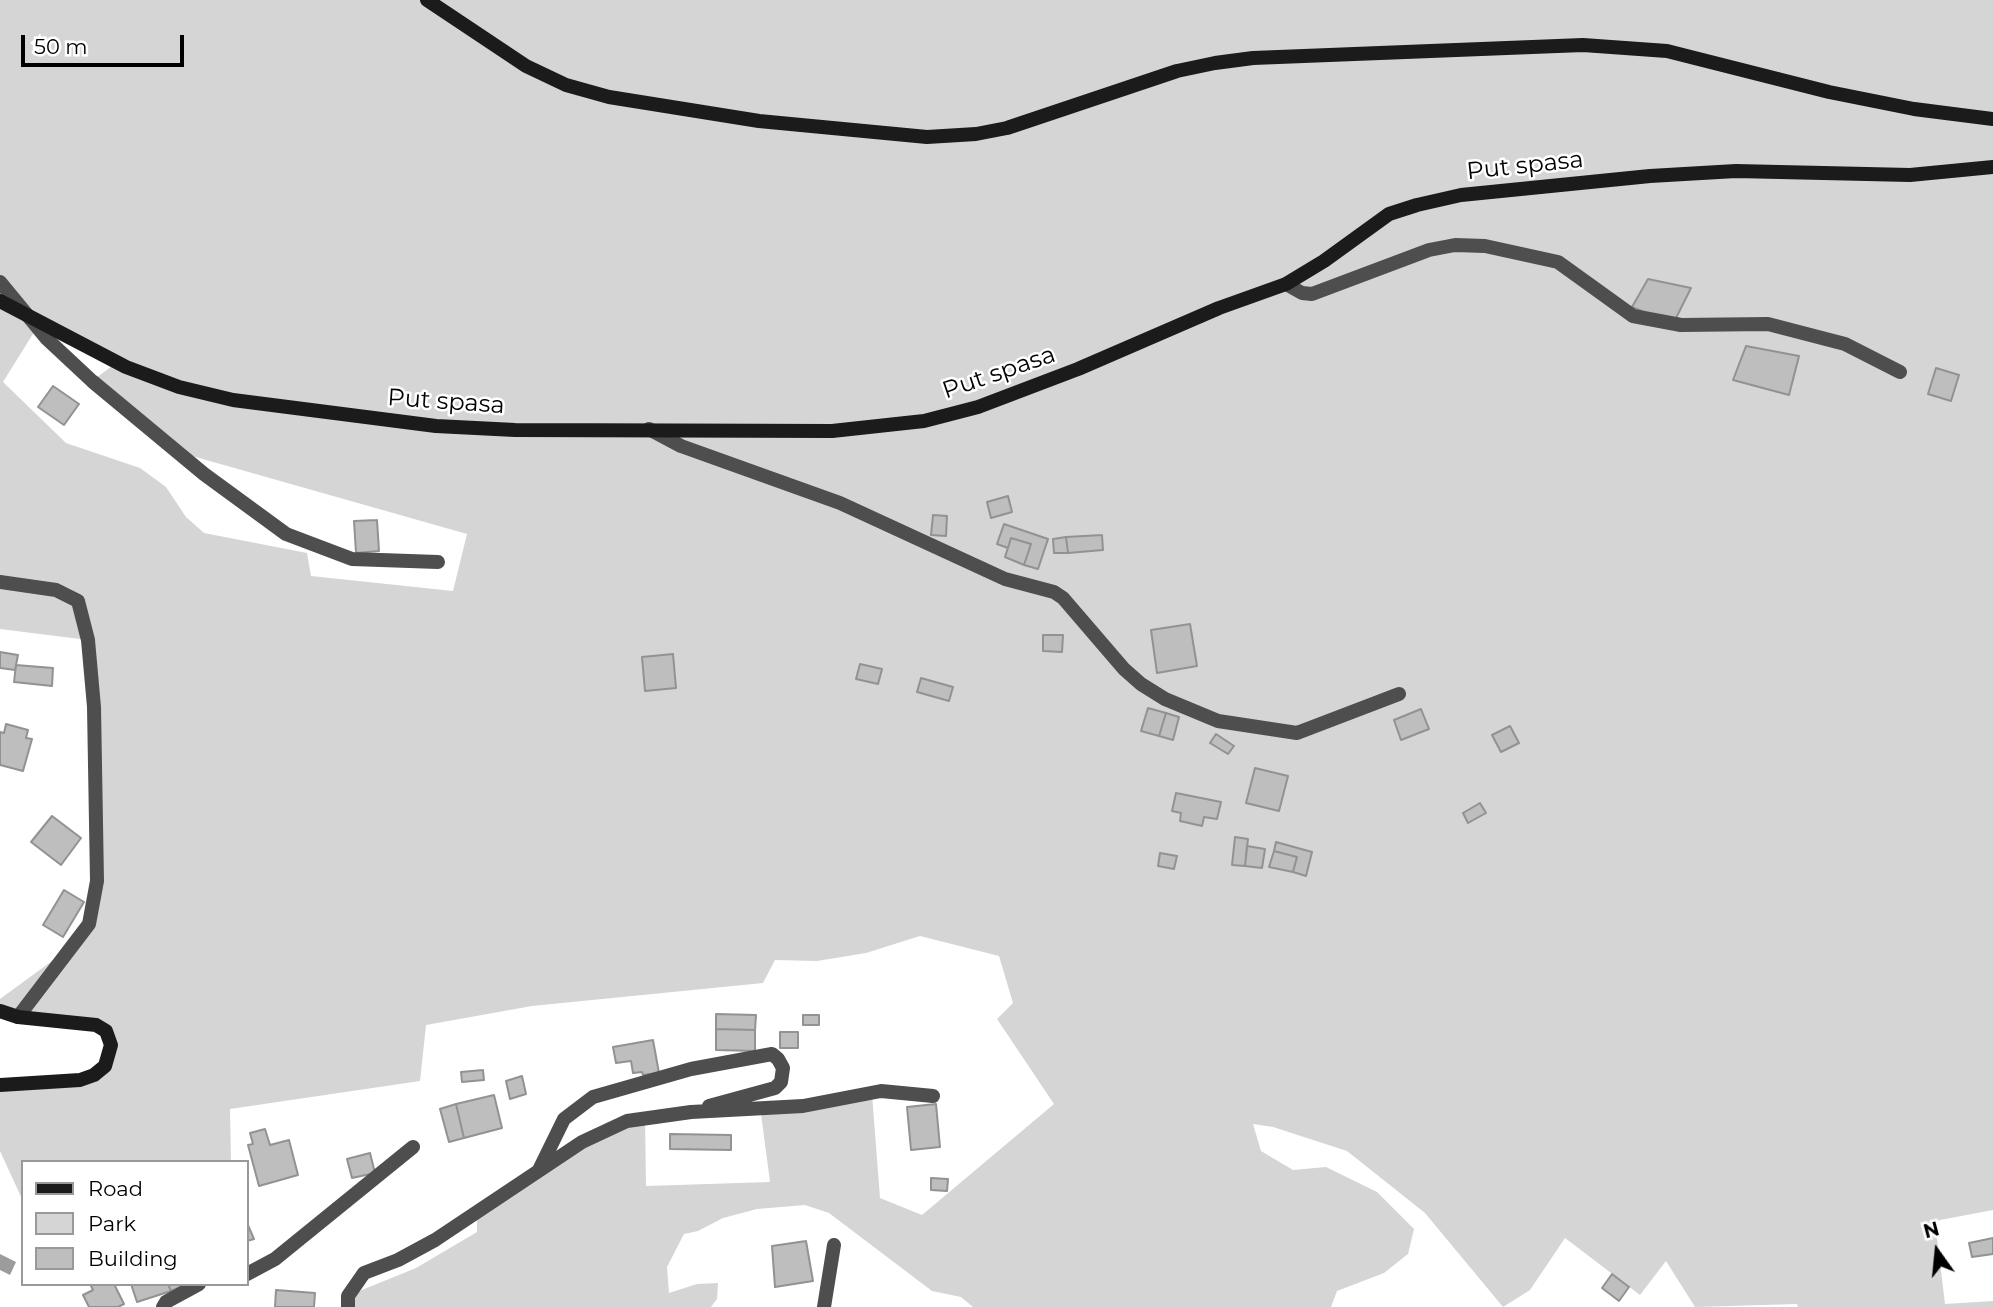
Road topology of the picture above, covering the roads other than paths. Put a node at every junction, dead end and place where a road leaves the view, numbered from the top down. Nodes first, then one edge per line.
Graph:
1 (427, 0) edge
2 (1993, 119) edge
3 (1993, 167) edge
4 (0, 282) edge
5 (1286, 284) junction
6 (0, 301) edge
7 (24, 315) junction
8 (1900, 372) dead end
9 (648, 428) junction
10 (438, 562) dead end
11 (0, 582) edge
12 (1399, 694) dead end
13 (0, 1011) edge
14 (18, 1017) junction
15 (0, 1085) edge
16 (933, 1096) dead end
17 (691, 1112) junction
18 (413, 1147) dead end
19 (539, 1170) junction
20 (834, 1245) dead end
21 (248, 1273) edge
22 (195, 1286) edge
23 (163, 1307) edge
24 (348, 1307) edge
25 (824, 1307) edge

1 - 2 street
3 - 5 street, Put spasa
4 - 7 street
5 - 8 street
5 - 9 street, Put spasa
6 - 7 street, Put spasa
7 - 9 street, Put spasa
7 - 10 street
9 - 12 street
11 - 14 street
13 - 14 street
14 - 15 street
16 - 17 street
17 - 19 street
17 - 19 street
18 - 21 street
19 - 24 street
20 - 25 street
22 - 23 street

